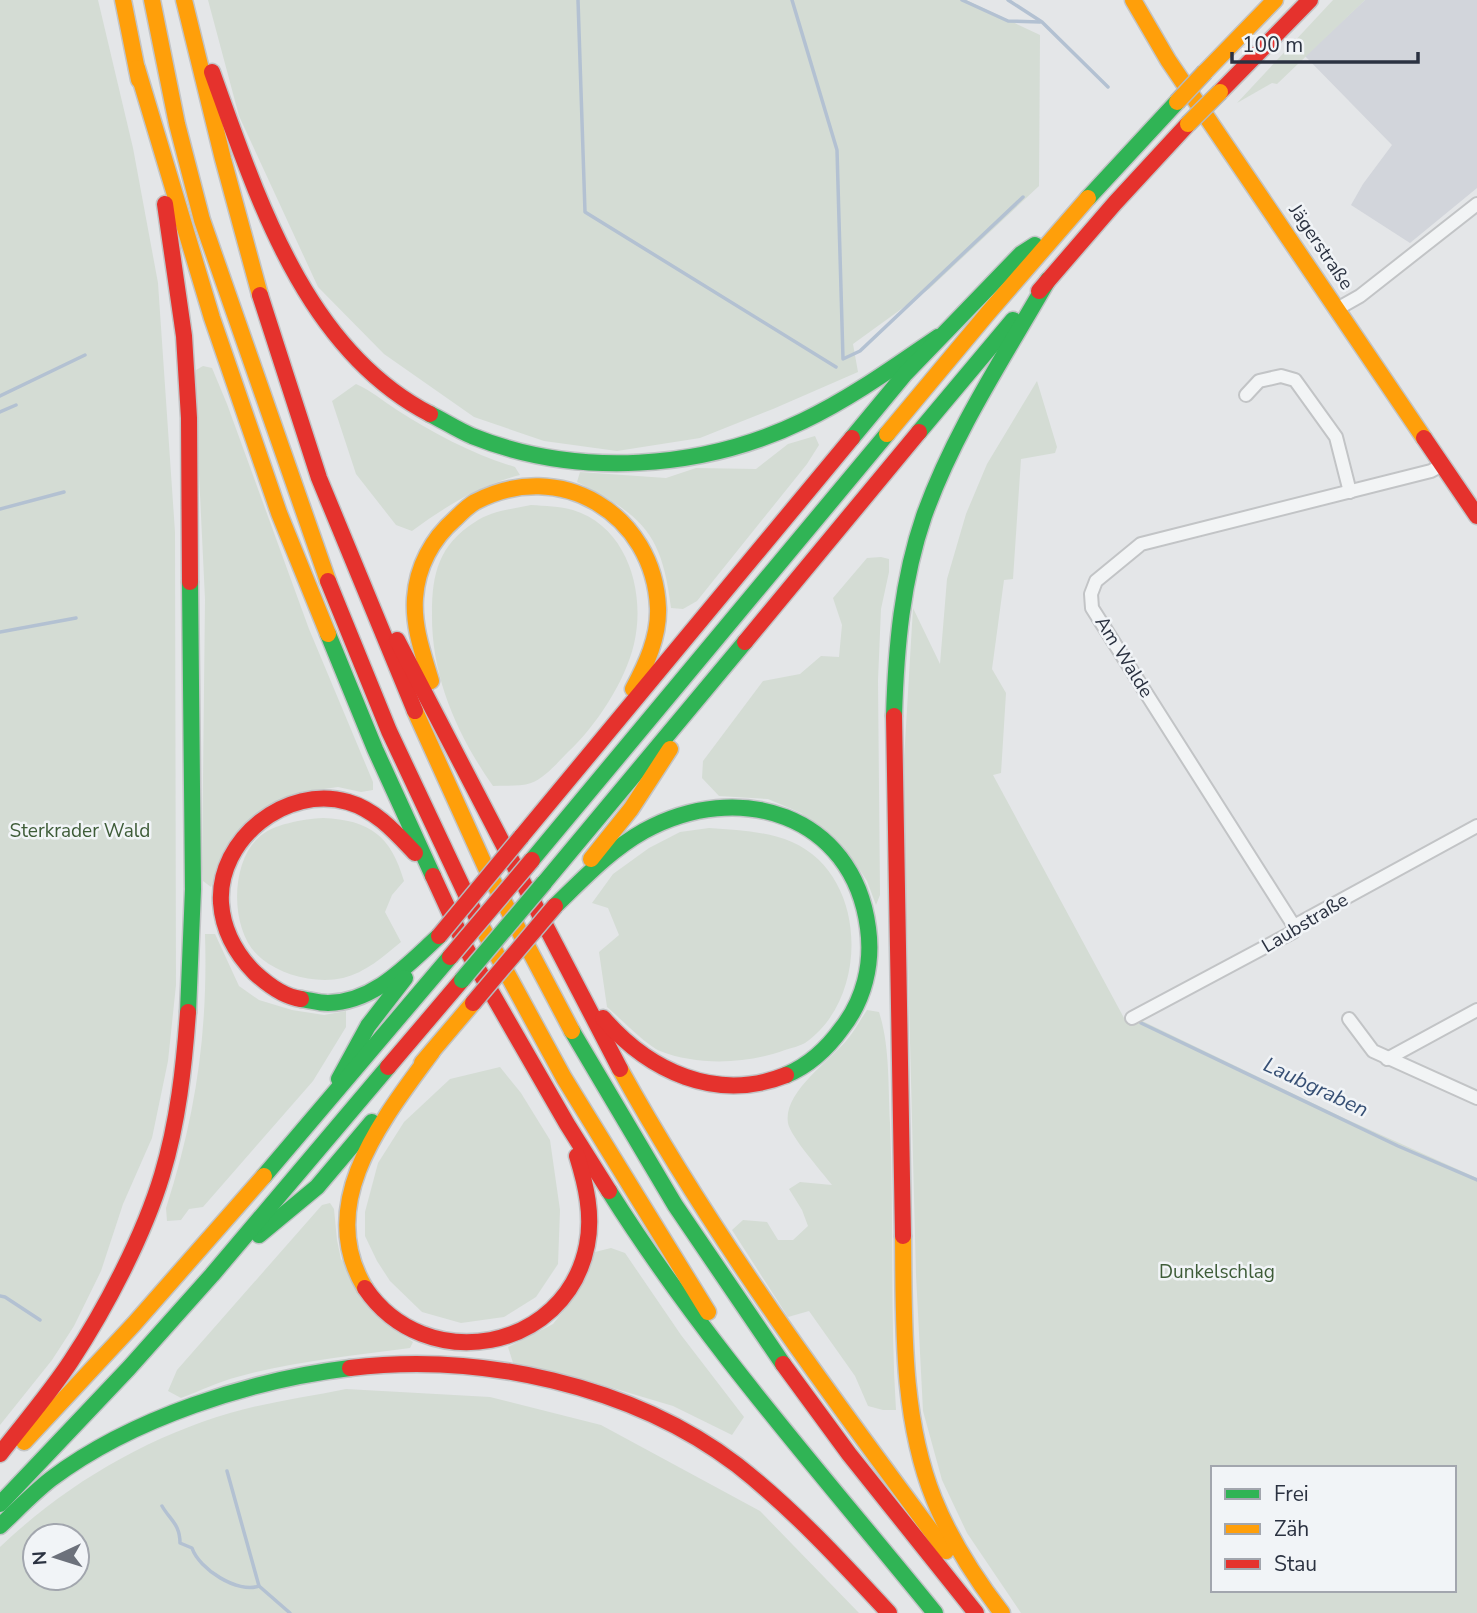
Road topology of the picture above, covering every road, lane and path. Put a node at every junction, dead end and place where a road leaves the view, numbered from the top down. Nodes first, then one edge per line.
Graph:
1 (123, 0) edge
2 (152, 0) edge
3 (185, 0) edge
4 (1133, 0) edge
5 (1275, 0) edge
6 (1310, 0) edge
7 (138, 68) junction
8 (1477, 204) edge
9 (1058, 231) junction
10 (1048, 280) junction
11 (1337, 309) junction
12 (938, 337) junction
13 (1246, 395) dead end
14 (1442, 465) junction
15 (1350, 492) junction
16 (1477, 516) edge
17 (347, 549) junction
18 (705, 690) junction
19 (613, 725) junction
20 (444, 727) junction
21 (1477, 825) edge
22 (428, 868) junction
23 (555, 906) junction
24 (1294, 926) junction
25 (439, 936) junction
26 (570, 974) junction
27 (1477, 1010) edge
28 (1132, 1018) dead end
29 (1349, 1019) dead end
30 (432, 1052) junction
31 (1387, 1059) junction
32 (1477, 1098) edge
33 (328, 1104) junction
34 (567, 1124) junction
35 (212, 1275) junction
36 (803, 1449) junction
37 (0, 1454) edge
38 (0, 1467) edge
39 (0, 1504) edge
40 (0, 1526) edge
41 (889, 1613) edge
42 (935, 1613) edge
43 (976, 1613) edge
44 (994, 1613) edge
45 (1002, 1613) edge

1 - 7 main road
2 - 36 main road
3 - 12 main road
3 - 17 main road
4 - 11 main road, Jägerstraße
5 - 9 main road, bridge
6 - 10 main road, bridge
7 - 22 main road
7 - 37 main road
8 - 11 street
9 - 12 main road
9 - 33 main road, bridge
10 - 18 main road
10 - 45 main road
11 - 14 main road, Jägerstraße
12 - 19 main road
13 - 15 street
14 - 15 street, Am Walde
14 - 16 main road, Jägerstraße
15 - 24 street, Am Walde
17 - 20 main road
17 - 43 main road
18 - 23 main road
18 - 35 main road, bridge
19 - 20 main road
19 - 25 main road, bridge
20 - 26 main road
21 - 24 street, Laubstraße
22 - 25 main road
22 - 34 main road
23 - 26 main road
23 - 30 main road, bridge
24 - 28 street, Laubstraße
25 - 33 main road
26 - 44 main road
27 - 31 street
29 - 31 street
30 - 34 main road
30 - 35 main road
31 - 32 street
33 - 38 main road
34 - 36 main road
35 - 39 main road
36 - 42 main road
40 - 41 main road

